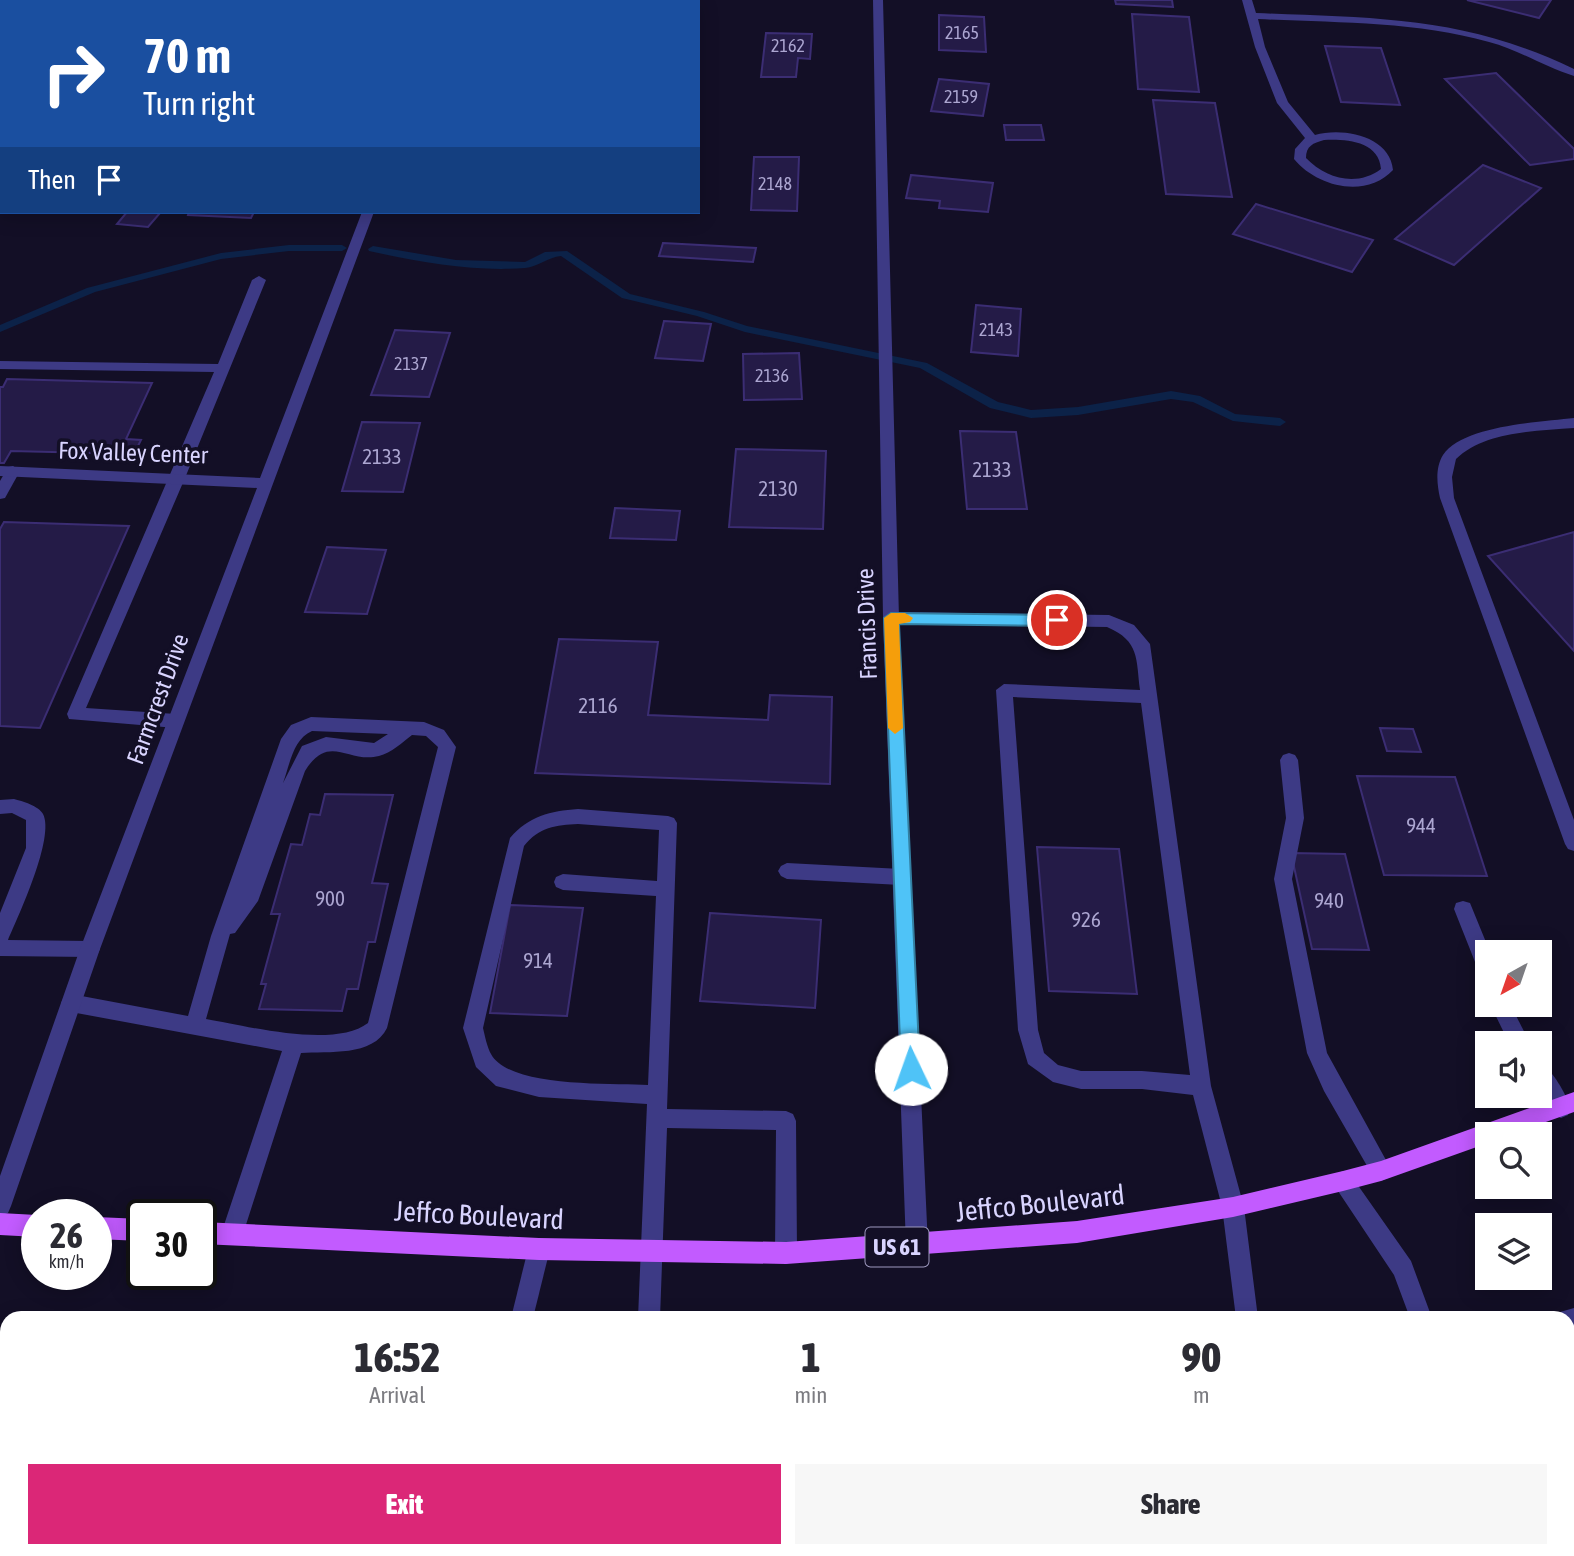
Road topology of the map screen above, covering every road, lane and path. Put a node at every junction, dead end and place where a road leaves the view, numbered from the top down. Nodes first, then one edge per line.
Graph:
1 (878, 0) edge
2 (1247, 0) edge
3 (1252, 16) junction
4 (1574, 73) edge
5 (1312, 139) junction
6 (367, 214) edge
7 (259, 280) dead end
8 (0, 365) edge
9 (223, 368) junction
10 (1574, 423) edge
11 (6, 471) edge
12 (178, 478) junction
13 (264, 482) junction
14 (0, 494) edge
15 (891, 618) junction
16 (1151, 697) junction
17 (176, 721) junction
18 (1289, 760) dead end
19 (0, 807) edge
20 (1574, 844) edge
21 (788, 870) dead end
22 (901, 877) junction
23 (563, 882) dead end
24 (664, 889) junction
25 (1463, 909) dead end
26 (0, 937) edge
27 (1476, 940) edge
28 (0, 948) edge
29 (90, 950) junction
30 (71, 1003) junction
31 (195, 1024) junction
32 (294, 1044) junction
33 (1202, 1086) junction
34 (1552, 1087) edge
35 (657, 1095) junction
36 (1568, 1105) edge
37 (656, 1118) junction
38 (1381, 1171) junction
39 (1343, 1181) junction
40 (0, 1206) edge
41 (1233, 1207) junction
42 (0, 1224) edge
43 (21, 1225) edge
44 (217, 1234) edge
45 (232, 1234) junction
46 (917, 1245) junction
47 (539, 1249) junction
48 (653, 1250) junction
49 (786, 1253) junction
50 (524, 1311) edge
51 (649, 1311) edge
52 (1246, 1311) edge
53 (1418, 1311) edge

1 - 15 street, Francis Drive
2 - 3 street
3 - 4 street
3 - 5 street
5 - 5 street
6 - 13 street, Farmcrest Drive
7 - 9 street
8 - 9 street
9 - 12 street
10 - 20 street
11 - 12 street, Fox Valley Center
11 - 14 street
12 - 13 street, Fox Valley Center
12 - 17 street
13 - 17 street, Farmcrest Drive
15 - 16 street
15 - 22 street, Francis Drive
16 - 33 street
16 - 33 street
17 - 29 street, Farmcrest Drive
18 - 38 street
19 - 26 street
21 - 22 street
22 - 46 street, Francis Drive
23 - 24 street
24 - 35 street
24 - 35 street
25 - 27 street
28 - 29 street
29 - 30 street, Farmcrest Drive
30 - 31 street
30 - 40 street, Farmcrest Drive
31 - 32 street
31 - 32 street
32 - 45 street
33 - 41 street
34 - 36 street
35 - 37 street
36 - 38 main road, Jeffco Boulevard / US 61
37 - 48 street
37 - 49 street
38 - 39 main road, Jeffco Boulevard / US 61
39 - 41 main road, Jeffco Boulevard / US 61
39 - 53 street
41 - 46 main road, Jeffco Boulevard / US 61
41 - 52 street
42 - 43 main road
44 - 45 main road, Jeffco Boulevard / US 61
45 - 47 main road, Jeffco Boulevard / US 61
46 - 49 main road, Jeffco Boulevard / US 61
47 - 48 main road, Jeffco Boulevard / US 61
47 - 50 street
48 - 49 main road, Jeffco Boulevard / US 61
48 - 51 street

